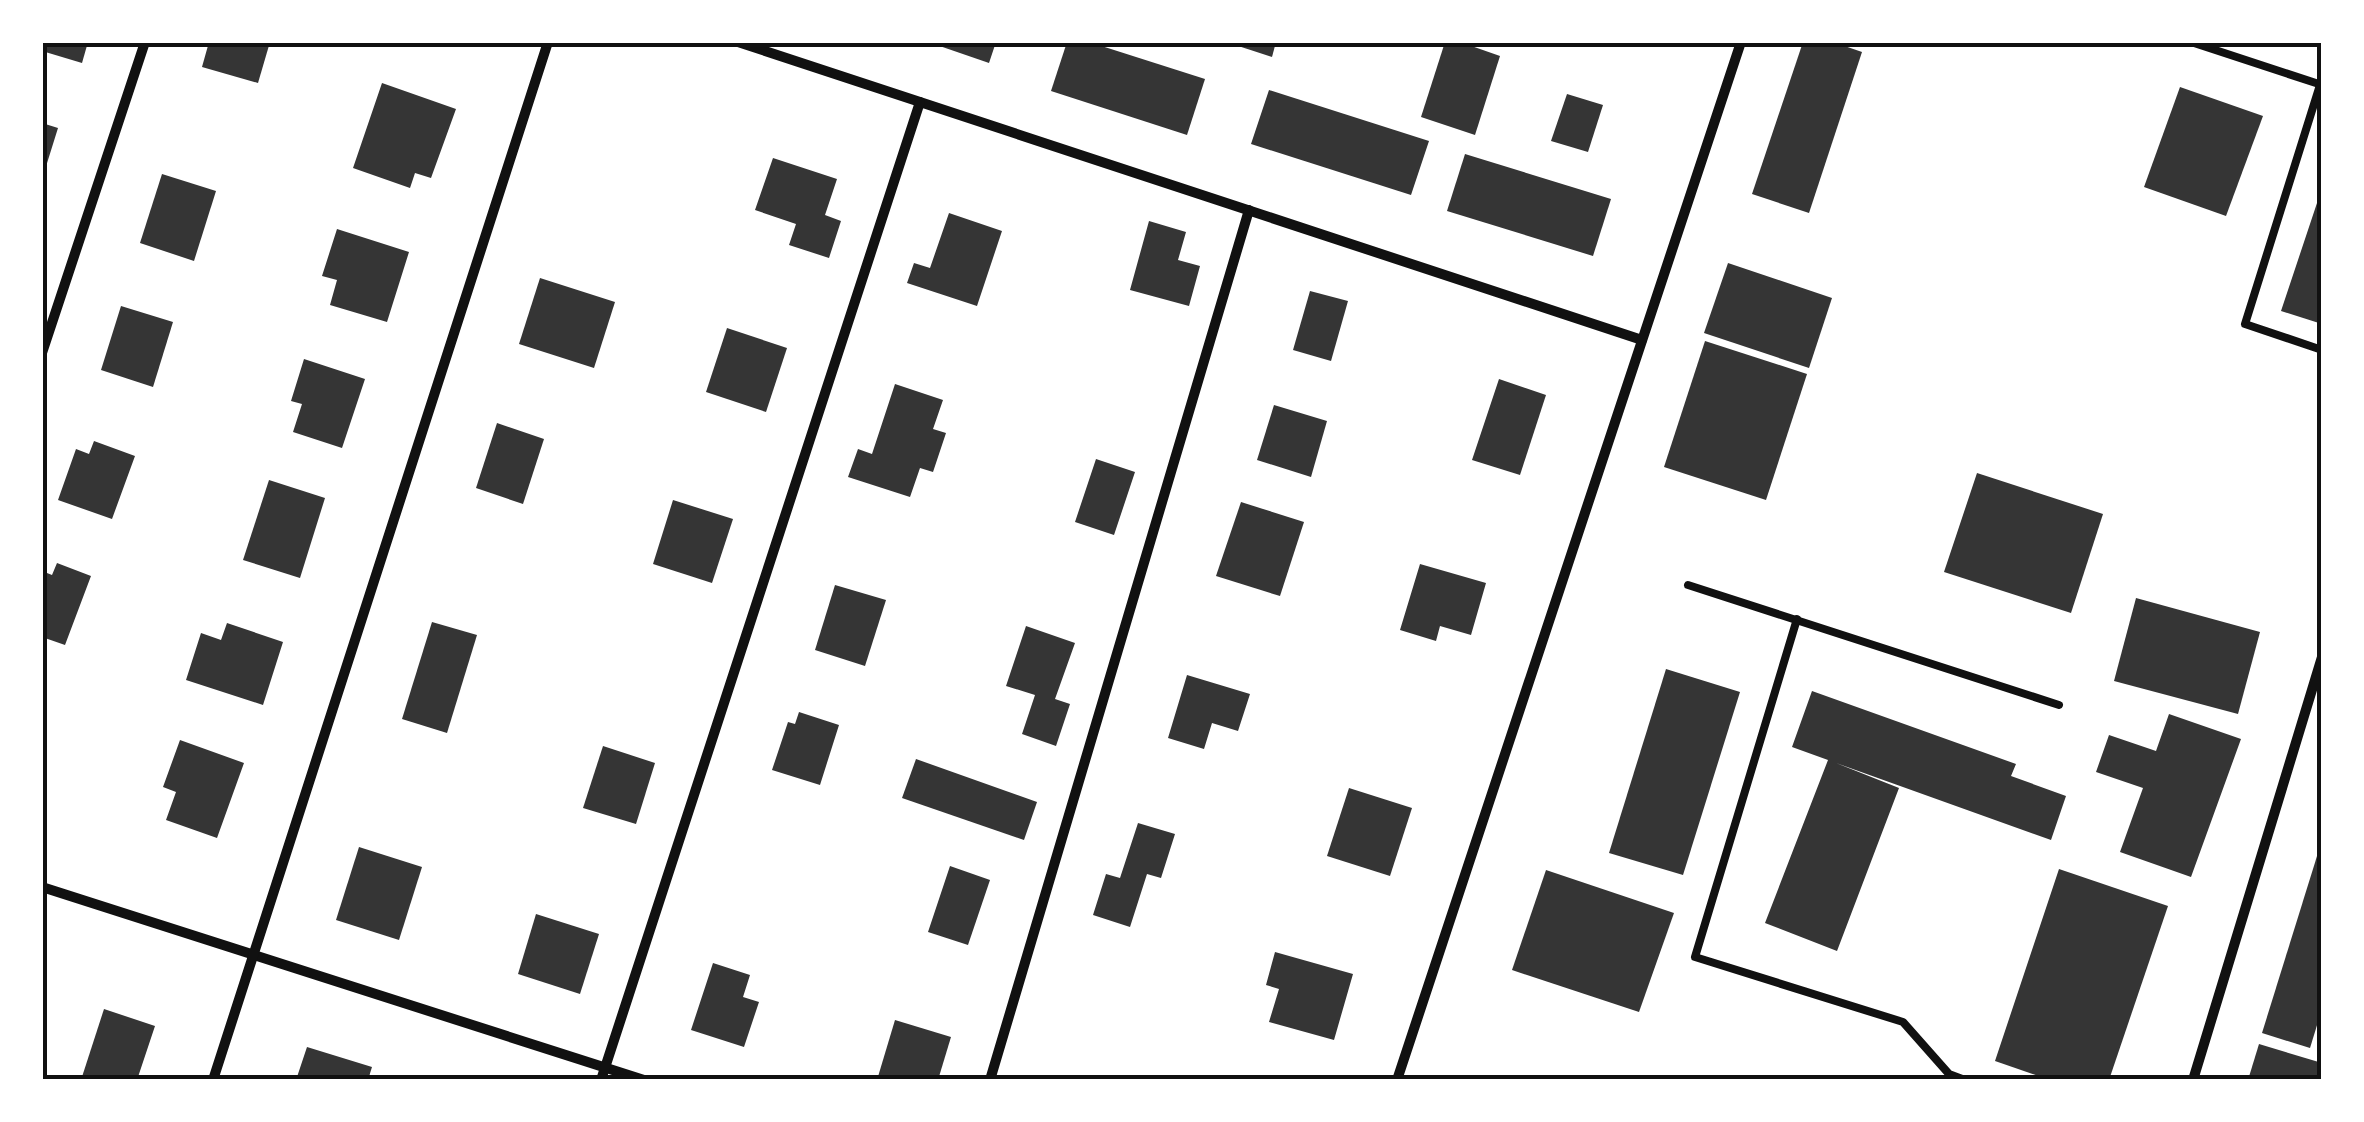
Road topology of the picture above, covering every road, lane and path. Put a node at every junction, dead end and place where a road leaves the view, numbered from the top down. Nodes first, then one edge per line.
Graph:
1 (146, 42) edge
2 (548, 42) edge
3 (738, 42) edge
4 (1740, 42) edge
5 (2191, 42) edge
6 (2321, 85) edge
7 (920, 102) junction
8 (1250, 210) junction
9 (1642, 340) junction
10 (2322, 350) edge
11 (42, 353) edge
12 (1688, 585) dead end
13 (1797, 620) junction
14 (2322, 657) edge
15 (2059, 705) dead end
16 (42, 887) edge
17 (253, 955) junction
18 (603, 1074) edge
19 (213, 1080) edge
20 (644, 1080) edge
21 (990, 1080) edge
22 (1397, 1080) edge
23 (1965, 1080) edge
24 (2193, 1080) edge

1 - 11 street
2 - 17 street
3 - 7 street
4 - 9 street
5 - 6 lane
6 - 10 lane
7 - 8 street
7 - 18 street
8 - 9 street
8 - 21 street
9 - 22 street
12 - 13 lane
13 - 15 lane
13 - 23 lane
14 - 24 street
16 - 17 street
17 - 18 street
17 - 19 street
18 - 20 street

